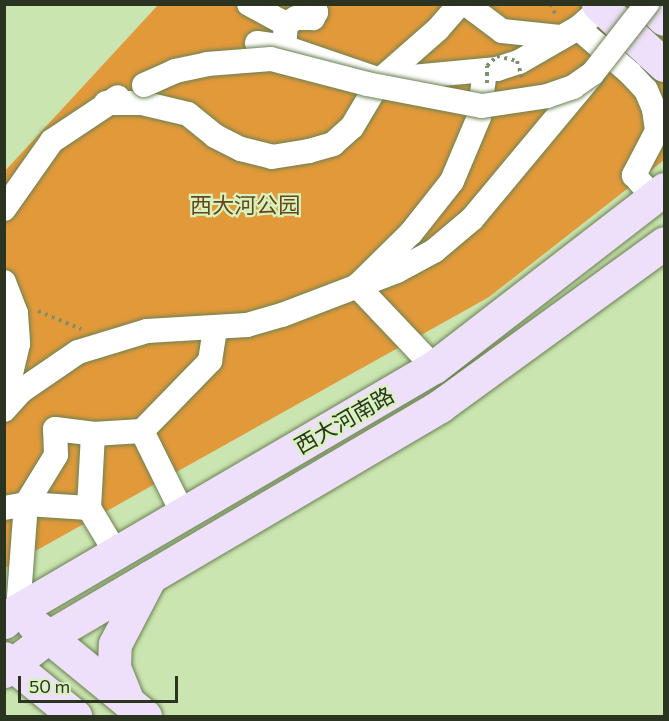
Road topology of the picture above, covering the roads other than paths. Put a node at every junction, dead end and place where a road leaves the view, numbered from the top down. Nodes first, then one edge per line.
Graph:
1 (249, 4) edge
2 (306, 4) edge
3 (460, 4) edge
4 (466, 4) edge
5 (648, 4) edge
6 (584, 19) edge
7 (664, 19) edge
8 (285, 35) junction
9 (257, 43) dead end
10 (630, 54) junction
11 (664, 65) edge
12 (593, 73) junction
13 (380, 80) junction
14 (489, 81) junction
15 (106, 103) junction
16 (660, 117) edge
17 (659, 194) edge
18 (4, 209) edge
19 (664, 243) edge
20 (357, 286) junction
21 (8, 291) edge
22 (215, 327) junction
23 (434, 367) junction
24 (4, 403) edge
25 (4, 410) edge
26 (142, 431) junction
27 (93, 434) junction
28 (15, 506) edge
29 (89, 508) junction
30 (183, 514) junction
31 (116, 553) junction
32 (150, 577) junction
33 (9, 611) edge
34 (48, 638) junction
35 (7, 665) edge
36 (136, 710) edge
37 (75, 717) edge

1 - 8 street
2 - 8 street
3 - 13 street
4 - 6 street
5 - 7 street
5 - 12 street, bridge
6 - 10 street
6 - 14 street
8 - 9 street
8 - 13 street
10 - 11 street
10 - 16 street
12 - 15 street, bridge
12 - 20 street, bridge
13 - 14 street
13 - 15 street
14 - 20 street
15 - 18 street
16 - 17 street
17 - 23 street, 西大河南路
19 - 32 street, 西大河南路
20 - 22 street
20 - 23 street
21 - 24 street
22 - 25 street
22 - 26 street
23 - 30 street, 西大河南路
26 - 27 street
26 - 30 street
27 - 28 street
27 - 29 street
28 - 29 street
28 - 33 street
29 - 31 street
30 - 31 street, 西大河南路
31 - 33 street, 西大河南路
32 - 34 street, 西大河南路
32 - 36 street
33 - 34 street
34 - 35 street, 西大河南路
34 - 36 street
35 - 37 street

